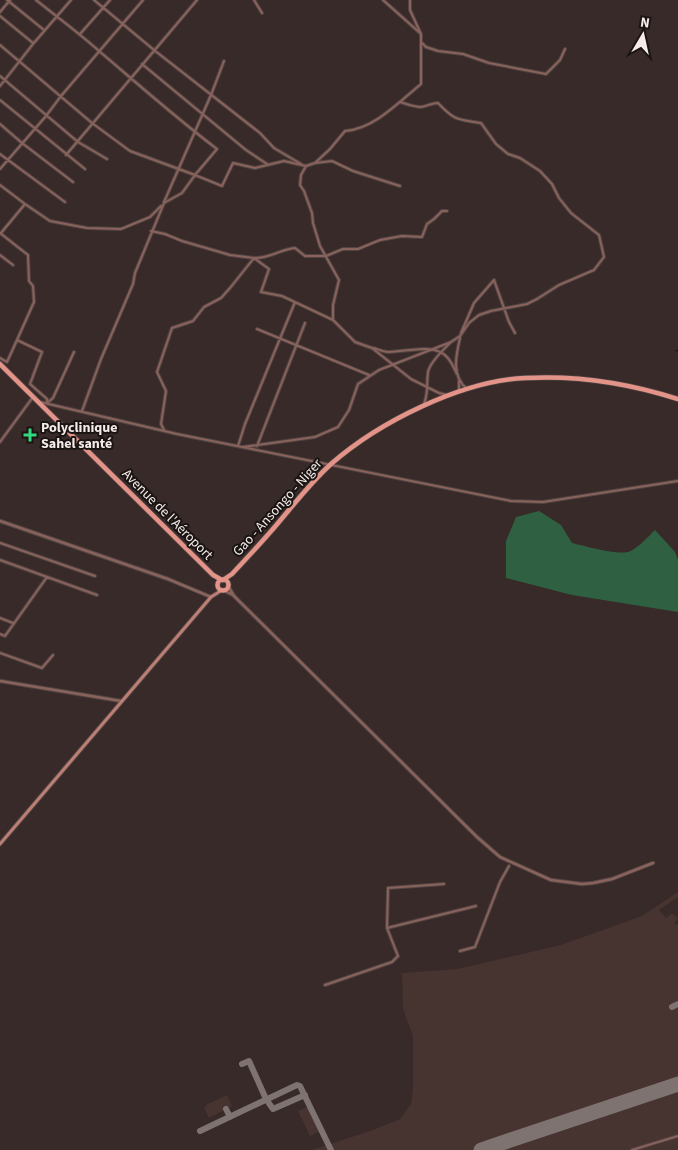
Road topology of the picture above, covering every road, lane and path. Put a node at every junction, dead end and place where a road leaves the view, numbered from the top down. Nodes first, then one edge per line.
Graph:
1 (9, 0) edge
2 (36, 0) edge
3 (70, 0) edge
4 (94, 0) edge
5 (110, 0) edge
6 (143, 0) edge
7 (197, 0) edge
8 (254, 0) edge
9 (383, 0) edge
10 (410, 0) edge
11 (103, 8) junction
12 (0, 12) edge
13 (262, 13) dead end
14 (0, 16) edge
15 (56, 16) junction
16 (123, 24) junction
17 (44, 30) junction
18 (421, 34) junction
19 (79, 35) junction
20 (422, 43) junction
21 (33, 44) junction
22 (0, 45) edge
23 (565, 49) dead end
24 (154, 50) junction
25 (100, 51) junction
26 (224, 61) dead end
27 (20, 62) junction
28 (142, 64) junction
29 (0, 76) edge
30 (130, 79) junction
31 (5, 80) junction
32 (0, 86) edge
33 (211, 95) junction
34 (61, 96) junction
35 (0, 100) edge
36 (400, 102) junction
37 (202, 114) junction
38 (46, 116) junction
39 (92, 123) junction
40 (0, 124) edge
41 (35, 128) junction
42 (194, 132) junction
43 (78, 142) junction
44 (22, 144) junction
45 (0, 154) edge
46 (66, 155) junction
47 (106, 159) dead end
48 (8, 160) junction
49 (315, 163) junction
50 (267, 164) junction
51 (304, 165) junction
52 (85, 168) dead end
53 (0, 169) edge
54 (179, 169) junction
55 (196, 175) junction
56 (73, 182) dead end
57 (0, 185) edge
58 (400, 186) dead end
59 (65, 202) dead end
60 (164, 203) junction
61 (25, 204) junction
62 (447, 211) dead end
63 (151, 231) junction
64 (0, 233) edge
65 (0, 255) edge
66 (326, 256) junction
67 (254, 258) junction
68 (13, 265) dead end
69 (295, 302) junction
70 (504, 308) junction
71 (334, 320) junction
72 (305, 323) dead end
73 (257, 329) dead end
74 (515, 333) dead end
75 (460, 336) junction
76 (280, 338) junction
77 (17, 340) junction
78 (451, 342) junction
79 (296, 345) junction
80 (372, 348) junction
81 (433, 350) junction
82 (74, 352) dead end
83 (441, 352) junction
84 (0, 358) edge
85 (0, 364) edge
86 (393, 365) junction
87 (369, 375) dead end
88 (459, 379) junction
89 (428, 387) junction
90 (469, 390) junction
91 (458, 393) junction
92 (450, 396) junction
93 (33, 397) junction
94 (678, 399) edge
95 (38, 401) junction
96 (47, 403) junction
97 (422, 406) junction
98 (82, 412) junction
99 (164, 431) junction
100 (0, 442) edge
101 (238, 446) junction
102 (257, 446) junction
103 (243, 447) junction
104 (330, 466) junction
105 (678, 481) edge
106 (0, 521) edge
107 (0, 543) edge
108 (0, 560) edge
109 (232, 574) junction
110 (213, 575) junction
111 (48, 576) junction
112 (95, 576) dead end
113 (222, 580) junction
114 (217, 585) junction
115 (228, 585) junction
116 (223, 590) junction
117 (97, 595) dead end
118 (212, 596) junction
119 (234, 596) junction
120 (0, 618) edge
121 (13, 623) junction
122 (0, 634) edge
123 (0, 653) edge
124 (53, 655) dead end
125 (0, 681) edge
126 (121, 700) junction
127 (0, 844) edge
128 (653, 863) dead end
129 (509, 866) dead end
130 (444, 884) dead end
131 (476, 906) dead end
132 (387, 928) junction
133 (460, 951) dead end
134 (325, 985) dead end
135 (678, 1136) edge
136 (632, 1150) edge

1 - 12 street
1 - 17 street
2 - 15 street
3 - 15 street
4 - 11 street
5 - 11 street
6 - 16 street
7 - 24 street
8 - 13 street
9 - 18 street
10 - 18 street
11 - 16 street
11 - 19 street
14 - 21 street
15 - 17 street
15 - 19 street
16 - 24 street
16 - 25 street
17 - 21 street
18 - 20 street
19 - 25 street
20 - 23 street
20 - 36 street
21 - 27 street
22 - 27 street
24 - 28 street
24 - 33 street
25 - 30 street
25 - 34 street
26 - 33 street
27 - 31 street
27 - 34 street
28 - 30 street
28 - 37 street
29 - 31 street
30 - 39 street
30 - 42 street
31 - 32 street
31 - 38 street
33 - 37 street
33 - 51 street
34 - 38 street
34 - 39 street
35 - 41 street
36 - 49 street
36 - 70 street
37 - 42 street
37 - 50 street
38 - 41 street
38 - 43 street
39 - 43 street
39 - 54 street
40 - 44 street
41 - 44 street
41 - 46 street
42 - 54 street
42 - 55 street
43 - 46 street
43 - 47 street
44 - 48 street
44 - 56 street
45 - 48 street
46 - 52 street
48 - 53 street
48 - 59 street
49 - 51 street
49 - 58 street
50 - 51 street
50 - 55 street
51 - 66 street
54 - 55 street
54 - 60 street
55 - 60 street
57 - 61 street
60 - 61 street
60 - 63 street
61 - 64 street
62 - 66 street
63 - 67 street
63 - 98 street
64 - 77 street
65 - 68 street
66 - 67 street
66 - 71 street
67 - 69 street
67 - 99 street
69 - 71 street
69 - 76 street
70 - 74 street
70 - 75 street
70 - 75 street
71 - 80 street
72 - 79 street
73 - 76 street
75 - 78 street
75 - 88 street
76 - 79 street
76 - 101 street
77 - 84 street
77 - 96 street
78 - 81 street
78 - 83 street
79 - 87 street
79 - 102 street
80 - 81 street
80 - 86 street
81 - 83 street
81 - 86 street
82 - 96 street
83 - 88 street
83 - 89 street
85 - 93 main road, Avenue de l'Aéroport
86 - 89 street
86 - 102 street
88 - 90 street
88 - 91 street
89 - 92 street
89 - 97 street
90 - 91 main road, Gao - Ansongo - Niger
90 - 94 main road, Gao - Ansongo - Niger
91 - 92 main road, Gao - Ansongo - Niger
92 - 97 main road, Gao - Ansongo - Niger
93 - 95 main road, Avenue de l'Aéroport
93 - 100 street
95 - 96 street
95 - 110 main road, Avenue de l'Aéroport
96 - 98 street
97 - 104 main road, Gao - Ansongo - Niger
98 - 99 street
99 - 101 street
101 - 103 street
102 - 103 street
103 - 104 street
104 - 105 street
104 - 109 main road, Gao - Ansongo - Niger
106 - 118 street
107 - 112 street
108 - 111 street
109 - 113 main road
109 - 115 main road
110 - 113 main road
110 - 114 main road
111 - 117 street
111 - 121 street
113 - 114 main road
113 - 115 main road
114 - 116 main road
114 - 118 main road
115 - 116 main road
115 - 119 street
116 - 118 main road
116 - 119 street
118 - 126 main road
119 - 128 street
120 - 121 street
121 - 122 street
123 - 124 street
125 - 126 street
126 - 127 main road
129 - 133 street
130 - 132 street
131 - 132 street
132 - 134 street
135 - 136 street

